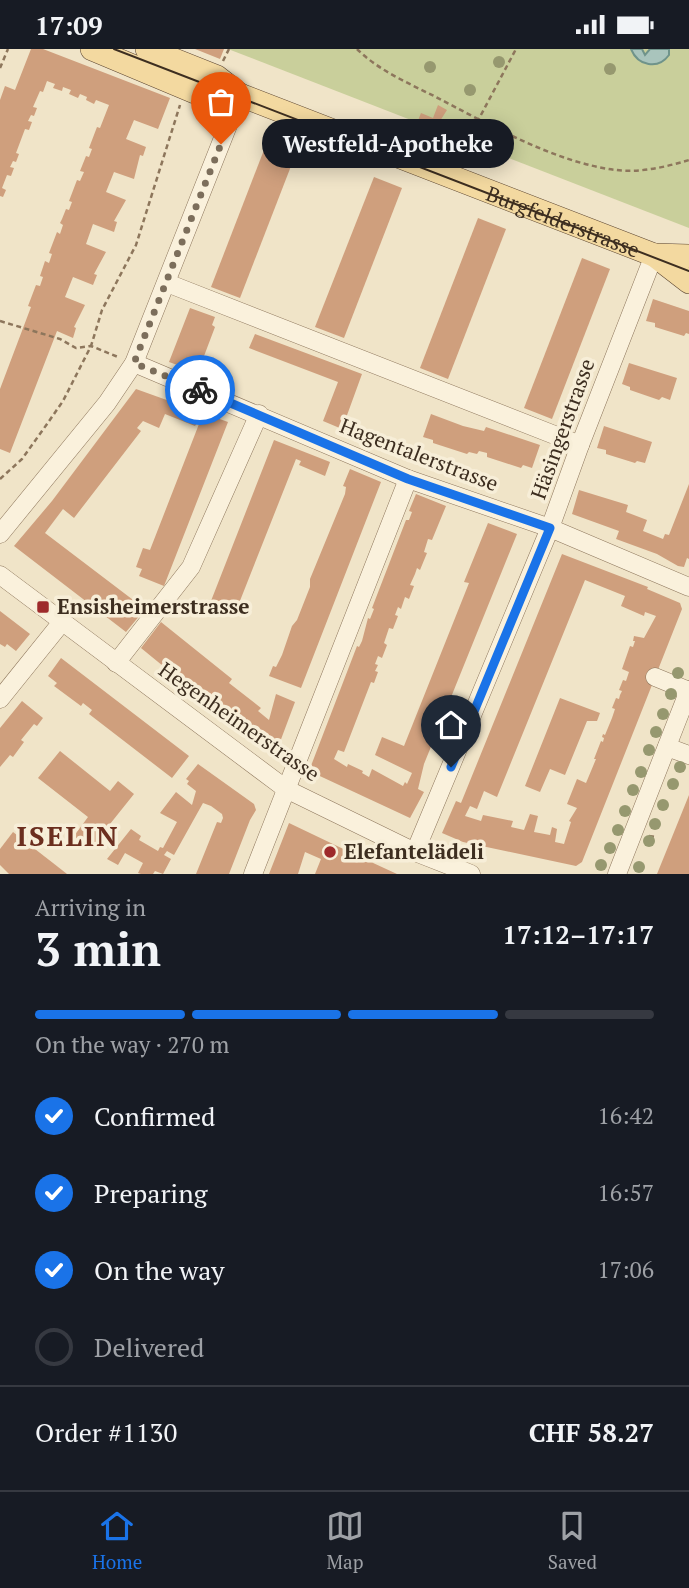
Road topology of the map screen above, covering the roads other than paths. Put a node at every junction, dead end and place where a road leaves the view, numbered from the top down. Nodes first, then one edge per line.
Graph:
1 (92, 49) edge
2 (147, 49) edge
3 (240, 95) junction
4 (654, 254) junction
5 (689, 256) edge
6 (689, 282) edge
7 (167, 283) junction
8 (134, 363) junction
9 (259, 414) junction
10 (580, 445) junction
11 (408, 479) junction
12 (550, 528) junction
13 (0, 534) edge
14 (0, 575) edge
15 (689, 587) edge
16 (62, 622) junction
17 (116, 663) junction
18 (655, 677) dead end
19 (689, 690) edge
20 (0, 699) edge
21 (667, 747) junction
22 (689, 755) edge
23 (286, 789) junction
24 (415, 852) junction
25 (253, 874) edge
26 (471, 874) edge
27 (617, 874) edge

1 - 3 main road, Burgfelderstrasse
2 - 3 main road, Burgfelderstrasse
3 - 4 main road, Burgfelderstrasse
3 - 7 street
4 - 5 main road, Burgfelderstrasse
4 - 6 main road, Burgfelderstrasse
4 - 10 street, Häsingerstrasse
7 - 8 street
7 - 10 street
8 - 9 street, Hagentalerstrasse
8 - 13 street
9 - 11 street, Hagentalerstrasse
9 - 17 street
10 - 12 street, Häsingerstrasse
11 - 12 street, Hagentalerstrasse
11 - 23 street
12 - 15 street, Hagentalerstrasse
12 - 24 street, Häsingerstrasse
14 - 16 street, Hegenheimerstrasse
16 - 17 street, Hegenheimerstrasse
16 - 20 street
17 - 23 street, Hegenheimerstrasse
18 - 19 street
19 - 21 street
21 - 22 street
21 - 27 street
23 - 24 street, Hegenheimerstrasse
23 - 25 street
24 - 26 street, Hegenheimerstrasse

